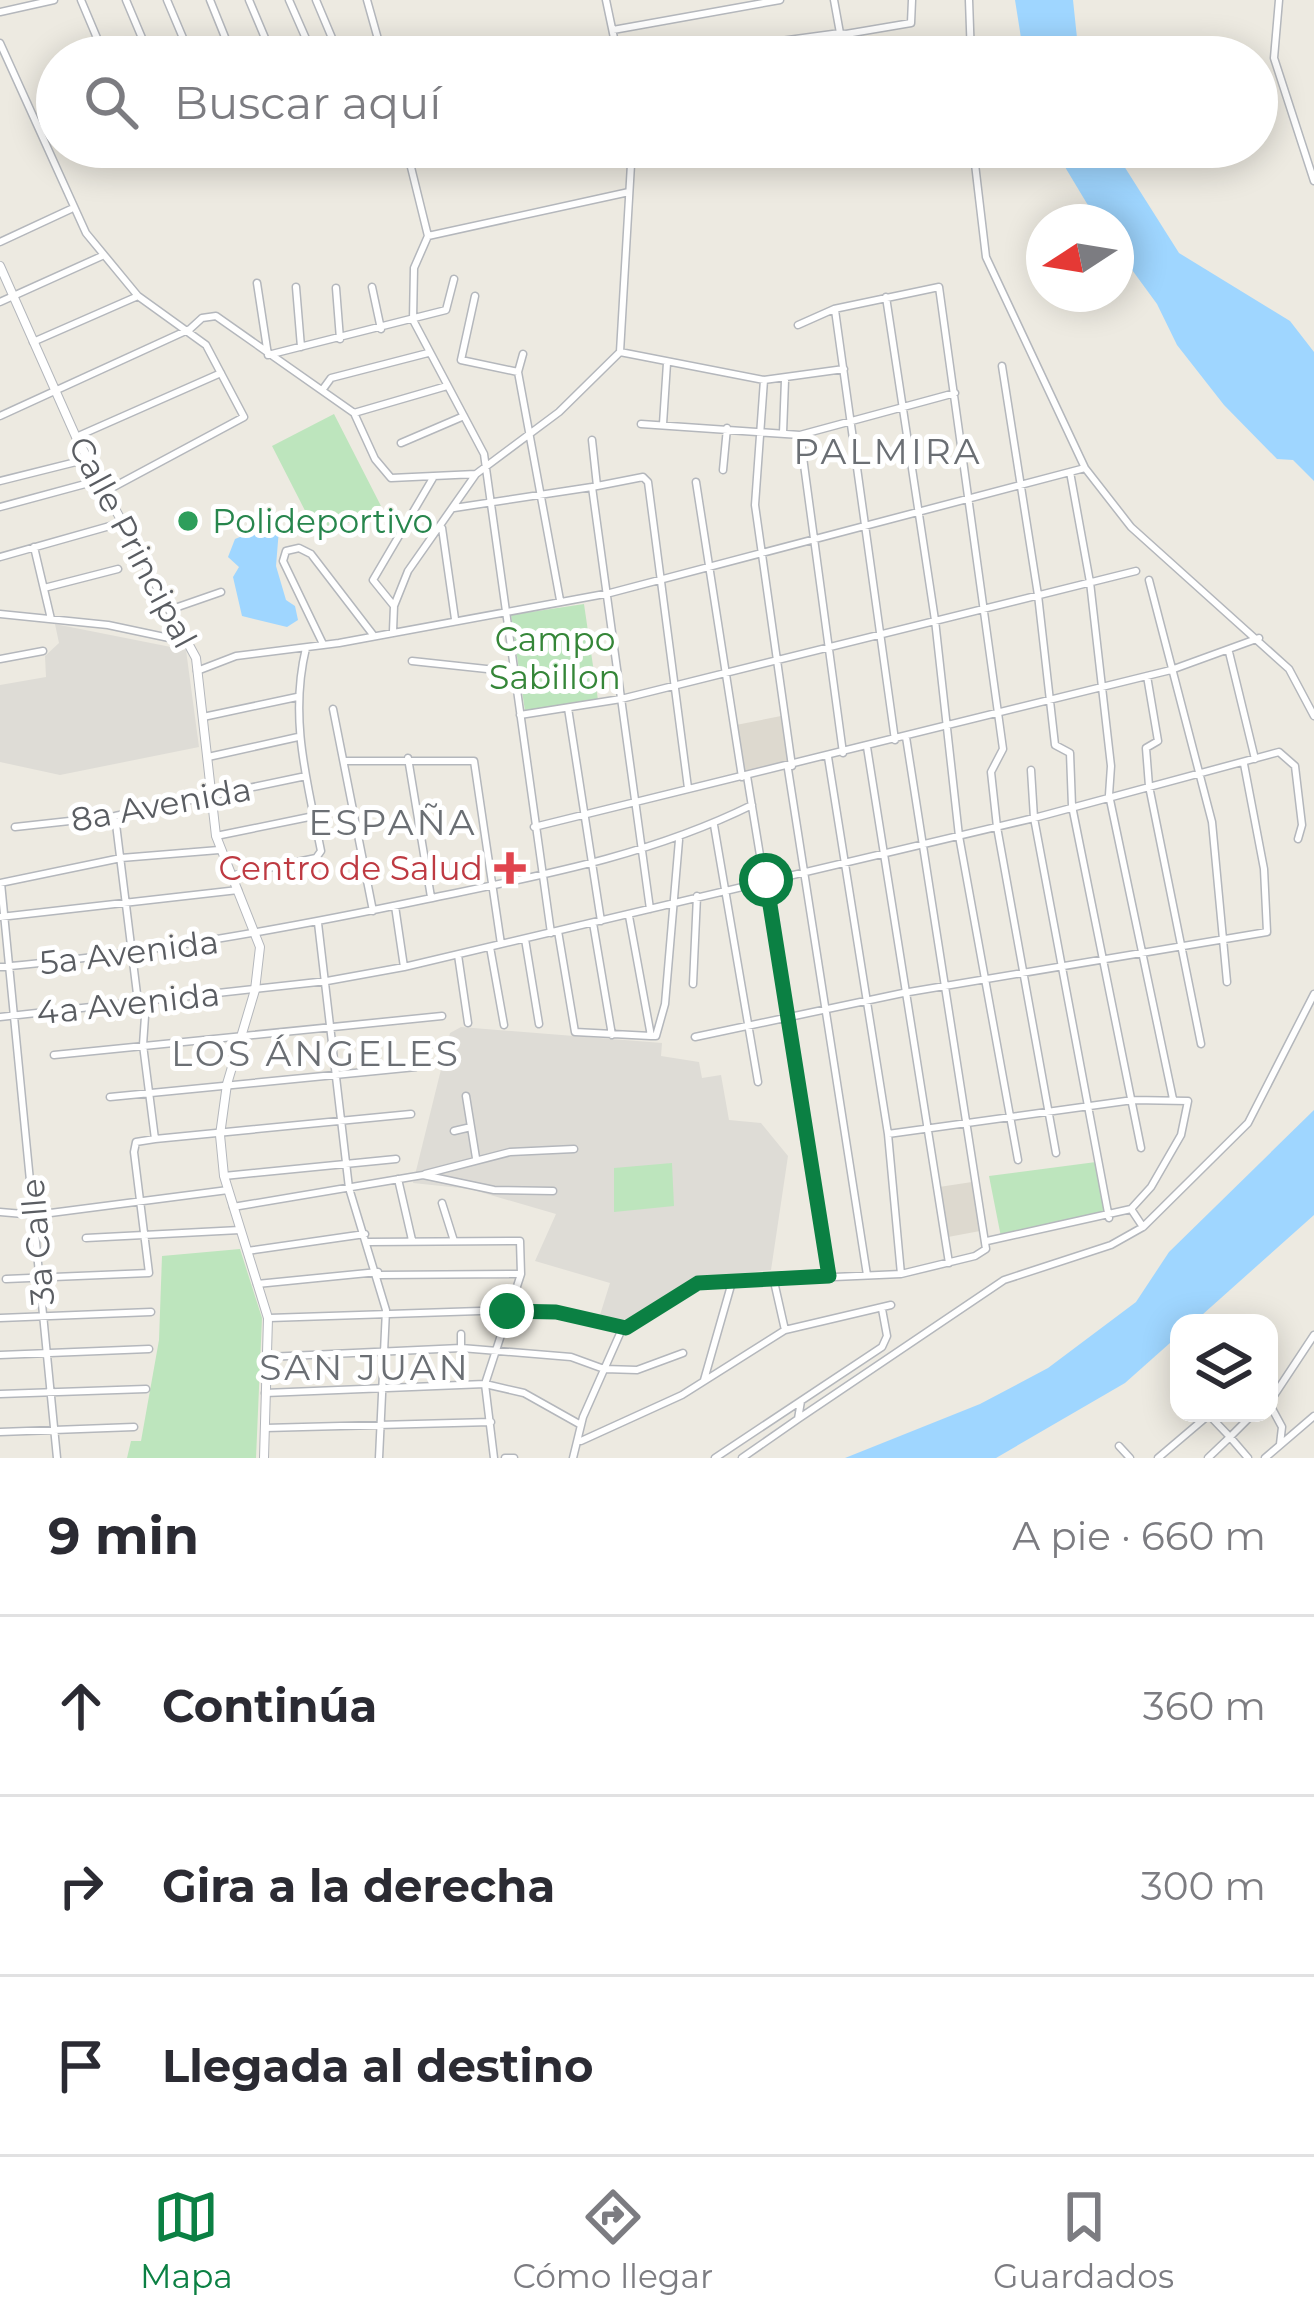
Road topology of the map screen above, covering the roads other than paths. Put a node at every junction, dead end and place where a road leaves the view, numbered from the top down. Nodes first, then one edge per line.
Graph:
1 (54, 0) edge
2 (81, 0) edge
3 (126, 0) edge
4 (167, 0) edge
5 (210, 0) edge
6 (249, 0) edge
7 (290, 0) edge
8 (316, 0) edge
9 (368, 0) edge
10 (606, 0) edge
11 (780, 0) edge
12 (834, 0) edge
13 (912, 0) edge
14 (969, 0) edge
15 (1279, 0) edge
16 (0, 12) edge
17 (613, 31) junction
18 (840, 33) junction
19 (96, 36) edge
20 (141, 36) edge
21 (182, 36) edge
22 (225, 36) edge
23 (264, 36) edge
24 (305, 36) edge
25 (331, 36) edge
26 (377, 36) edge
27 (614, 36) edge
28 (818, 36) edge
29 (970, 36) edge
30 (1276, 36) edge
31 (0, 43) edge
32 (10, 67) junction
33 (1278, 70) edge
34 (0, 71) edge
35 (36, 128) edge
36 (53, 168) edge
37 (411, 168) edge
38 (630, 168) edge
39 (976, 168) edge
40 (1314, 181) edge
41 (628, 192) junction
42 (71, 209) junction
43 (428, 236) junction
44 (0, 242) edge
45 (102, 256) junction
46 (0, 266) edge
47 (454, 278) dead end
48 (257, 283) dead end
49 (296, 287) dead end
50 (372, 287) dead end
51 (336, 288) dead end
52 (138, 296) junction
53 (475, 296) dead end
54 (13, 297) junction
55 (886, 297) junction
56 (0, 302) edge
57 (835, 309) junction
58 (413, 320) junction
59 (798, 325) dead end
60 (190, 329) junction
61 (381, 329) junction
62 (340, 339) junction
63 (33, 342) junction
64 (301, 347) junction
65 (620, 352) junction
66 (428, 353) junction
67 (523, 354) dead end
68 (268, 355) junction
69 (667, 363) junction
70 (1002, 366) dead end
71 (844, 370) junction
72 (518, 372) junction
73 (221, 373) junction
74 (764, 380) junction
75 (785, 380) junction
76 (447, 386) junction
77 (322, 388) junction
78 (54, 390) junction
79 (955, 393) junction
80 (903, 407) junction
81 (354, 413) junction
82 (0, 416) edge
83 (464, 416) junction
84 (853, 419) junction
85 (640, 424) dead end
86 (664, 424) junction
87 (727, 428) junction
88 (530, 430) junction
89 (762, 430) junction
90 (783, 433) junction
91 (800, 436) junction
92 (76, 437) junction
93 (592, 440) dead end
94 (400, 443) dead end
95 (88, 459) junction
96 (486, 466) junction
97 (1085, 468) junction
98 (723, 470) dead end
99 (1070, 472) junction
100 (476, 474) junction
101 (434, 478) junction
102 (100, 480) junction
103 (0, 482) edge
104 (696, 482) dead end
105 (1021, 485) junction
106 (594, 487) junction
107 (106, 491) junction
108 (541, 493) junction
109 (971, 498) junction
110 (490, 502) junction
111 (0, 507) edge
112 (454, 508) junction
113 (919, 512) junction
114 (125, 522) junction
115 (442, 526) junction
116 (867, 526) junction
117 (816, 541) junction
118 (34, 547) junction
119 (763, 554) junction
120 (0, 556) edge
121 (712, 568) junction
122 (118, 569) dead end
123 (1136, 571) dead end
124 (661, 580) junction
125 (1149, 580) dead end
126 (1090, 582) junction
127 (44, 588) junction
128 (221, 592) dead end
129 (610, 593) junction
130 (1038, 595) junction
131 (560, 599) junction
132 (394, 606) junction
133 (987, 607) junction
134 (172, 609) junction
135 (505, 610) junction
136 (0, 614) edge
137 (51, 619) junction
138 (455, 619) junction
139 (935, 620) junction
140 (393, 631) junction
141 (882, 633) junction
142 (374, 636) junction
143 (1259, 638) junction
144 (188, 642) junction
145 (323, 644) junction
146 (830, 646) junction
147 (306, 647) junction
148 (43, 651) dead end
149 (1229, 652) junction
150 (0, 659) edge
151 (777, 659) junction
152 (412, 661) dead end
153 (1171, 670) junction
154 (197, 671) junction
155 (514, 672) junction
156 (724, 673) junction
157 (1147, 676) junction
158 (675, 685) junction
159 (1102, 687) junction
160 (297, 697) junction
161 (1050, 698) junction
162 (622, 699) junction
163 (568, 708) junction
164 (333, 709) dead end
165 (998, 711) junction
166 (520, 716) junction
167 (1314, 716) edge
168 (203, 717) junction
169 (945, 725) junction
170 (298, 737) junction
171 (906, 737) junction
172 (895, 740) junction
173 (867, 747) junction
174 (844, 753) junction
175 (208, 757) junction
176 (828, 757) junction
177 (408, 758) junction
178 (344, 760) junction
179 (1255, 760) junction
180 (1244, 763) junction
181 (790, 767) junction
182 (1031, 770) dead end
183 (1198, 773) junction
184 (306, 776) junction
185 (745, 776) junction
186 (1149, 787) junction
187 (688, 789) junction
188 (1109, 795) junction
189 (212, 796) junction
190 (635, 802) junction
191 (752, 805) junction
192 (1072, 806) junction
193 (584, 815) junction
194 (115, 816) junction
195 (314, 816) junction
196 (1034, 818) junction
197 (714, 824) junction
198 (15, 827) dead end
199 (534, 827) junction
200 (997, 827) junction
201 (216, 836) junction
202 (959, 836) junction
203 (1298, 839) dead end
204 (679, 840) junction
205 (922, 844) junction
206 (643, 849) junction
207 (220, 850) junction
208 (883, 854) junction
209 (121, 857) junction
210 (845, 863) junction
211 (592, 864) junction
212 (806, 873) junction
213 (231, 875) junction
214 (540, 875) junction
215 (766, 880) junction
216 (0, 883) edge
217 (491, 887) junction
218 (238, 890) junction
219 (726, 890) junction
220 (697, 896) junction
221 (431, 898) junction
222 (675, 903) junction
223 (126, 904) junction
224 (394, 906) junction
225 (650, 909) junction
226 (373, 911) junction
227 (629, 915) junction
228 (2, 917) edge
229 (597, 922) junction
230 (318, 923) junction
231 (555, 932) junction
232 (257, 936) junction
233 (1223, 938) junction
234 (525, 939) junction
235 (501, 944) junction
236 (1185, 945) junction
237 (490, 947) junction
238 (1145, 952) junction
239 (458, 954) junction
240 (132, 955) junction
241 (1105, 957) junction
242 (1063, 965) junction
243 (5, 966) edge
244 (404, 967) junction
245 (1025, 973) junction
246 (327, 981) junction
247 (984, 981) junction
248 (1227, 982) dead end
249 (693, 984) dead end
250 (944, 988) junction
251 (255, 990) junction
252 (903, 993) junction
253 (1314, 994) edge
254 (142, 1002) junction
255 (865, 1002) junction
256 (827, 1010) junction
257 (14, 1015) junction
258 (442, 1016) dead end
259 (0, 1017) edge
260 (790, 1019) junction
261 (468, 1023) dead end
262 (539, 1024) dead end
263 (504, 1025) dead end
264 (333, 1026) junction
265 (751, 1028) junction
266 (612, 1035) junction
267 (651, 1036) junction
268 (695, 1037) dead end
269 (239, 1039) junction
270 (1201, 1044) dead end
271 (142, 1045) junction
272 (54, 1055) dead end
273 (416, 1067) dead end
274 (338, 1075) junction
275 (758, 1082) dead end
276 (227, 1084) junction
277 (148, 1093) junction
278 (110, 1096) dead end
279 (466, 1096) dead end
280 (1173, 1099) junction
281 (1133, 1100) junction
282 (1091, 1108) junction
283 (1049, 1112) junction
284 (411, 1114) dead end
285 (1007, 1115) junction
286 (965, 1121) junction
287 (343, 1122) junction
288 (471, 1127) junction
289 (925, 1128) junction
290 (454, 1131) dead end
291 (888, 1134) junction
292 (220, 1135) junction
293 (155, 1139) junction
294 (1141, 1148) dead end
295 (574, 1149) dead end
296 (1056, 1153) dead end
297 (476, 1158) junction
298 (395, 1159) dead end
299 (1018, 1160) dead end
300 (346, 1165) junction
301 (423, 1175) junction
302 (224, 1176) junction
303 (398, 1179) junction
304 (350, 1188) junction
305 (228, 1190) junction
306 (553, 1191) dead end
307 (144, 1198) junction
308 (442, 1203) dead end
309 (233, 1207) junction
310 (1131, 1209) junction
311 (0, 1212) edge
312 (35, 1215) junction
313 (1109, 1218) junction
314 (1143, 1227) junction
315 (241, 1230) junction
316 (146, 1236) junction
317 (86, 1238) dead end
318 (366, 1238) junction
319 (412, 1241) junction
320 (454, 1241) junction
321 (987, 1241) junction
322 (247, 1251) junction
323 (950, 1263) junction
324 (379, 1274) junction
325 (521, 1274) junction
326 (901, 1274) junction
327 (867, 1275) junction
328 (773, 1276) junction
329 (829, 1276) junction
330 (41, 1277) junction
331 (6, 1280) dead end
332 (732, 1282) junction
333 (257, 1284) junction
334 (891, 1305) dead end
335 (386, 1310) junction
336 (882, 1310) junction
337 (507, 1311) junction
338 (151, 1312) dead end
339 (44, 1316) junction
340 (0, 1318) edge
341 (268, 1318) junction
342 (622, 1329) junction
343 (784, 1330) junction
344 (461, 1334) dead end
345 (1314, 1335) edge
346 (461, 1348) junction
347 (149, 1349) dead end
348 (384, 1351) junction
349 (493, 1351) junction
350 (683, 1353) dead end
351 (47, 1354) junction
352 (0, 1355) edge
353 (266, 1357) junction
354 (604, 1369) junction
355 (704, 1380) junction
356 (485, 1384) junction
357 (383, 1385) junction
358 (146, 1389) dead end
359 (1278, 1389) edge
360 (51, 1392) junction
361 (266, 1393) junction
362 (0, 1394) edge
363 (801, 1398) junction
364 (1314, 1416) edge
365 (797, 1419) junction
366 (1278, 1420) edge
367 (381, 1421) junction
368 (491, 1422) junction
369 (1200, 1422) edge
370 (1216, 1422) edge
371 (1245, 1422) edge
372 (581, 1425) junction
373 (134, 1427) dead end
374 (265, 1427) junction
375 (55, 1430) junction
376 (0, 1432) edge
377 (1230, 1437) junction
378 (581, 1441) junction
379 (1119, 1446) dead end
380 (1280, 1446) junction
381 (58, 1458) edge
382 (264, 1458) edge
383 (380, 1458) edge
384 (494, 1458) edge
385 (574, 1458) edge
386 (715, 1458) edge
387 (742, 1458) edge
388 (1130, 1458) edge
389 (1158, 1458) edge
390 (1208, 1458) edge
391 (1248, 1458) edge
392 (1265, 1458) edge

1 - 16 street
2 - 19 street
3 - 20 street
4 - 21 street
5 - 22 street
6 - 23 street
7 - 24 street
8 - 25 street
9 - 26 street
10 - 17 street
11 - 17 street
12 - 18 street
13 - 18 street
14 - 29 street
15 - 30 street
17 - 27 street
18 - 28 street
31 - 32 street
32 - 34 street
32 - 35 street
33 - 40 street
36 - 42 street
37 - 43 street
38 - 41 street
39 - 97 street
41 - 43 street
41 - 65 street
42 - 44 street
42 - 45 street
43 - 58 street
45 - 52 street
45 - 54 street
46 - 54 street, Calle Principal
47 - 58 street
48 - 68 street
49 - 64 street
50 - 61 street
51 - 62 street
52 - 60 street
52 - 63 street
53 - 72 street
54 - 56 street
54 - 63 street, Calle Principal
55 - 57 street
55 - 79 street
55 - 80 street
57 - 59 street
57 - 71 street
58 - 61 street
58 - 66 street
60 - 68 street
60 - 73 street
60 - 78 street
61 - 62 street
62 - 64 street
63 - 78 street, Calle Principal
64 - 68 street
65 - 69 street
65 - 88 street
66 - 76 street
66 - 77 street
67 - 72 street
68 - 77 street
69 - 74 street
69 - 86 street
70 - 105 street
71 - 75 street
71 - 84 street
72 - 88 street
73 - 92 street
73 - 107 street
74 - 75 street
74 - 89 street
75 - 90 street
76 - 81 street
76 - 83 street
77 - 81 street
78 - 82 street
78 - 92 street, Calle Principal
79 - 80 street
79 - 109 street
80 - 84 street
80 - 113 street
81 - 101 street
83 - 94 street
83 - 96 street
84 - 91 street
84 - 116 street
85 - 86 street
86 - 87 street
87 - 89 street
87 - 98 street
88 - 96 street
88 - 108 street
89 - 90 street
89 - 119 street
90 - 91 street
91 - 117 street
92 - 95 street, Calle Principal
93 - 106 street
95 - 102 street, Calle Principal
95 - 103 street
96 - 100 street
96 - 110 street
97 - 99 street
97 - 143 street
99 - 105 street
99 - 126 street
100 - 101 street
100 - 112 street
101 - 132 street
102 - 107 street, Calle Principal
102 - 111 street
104 - 121 street
105 - 109 street
105 - 130 street
106 - 108 street
106 - 124 street
106 - 129 street
107 - 114 street, Calle Principal
108 - 110 street
108 - 131 street
109 - 113 street
109 - 133 street
110 - 112 street
110 - 135 street
112 - 115 street
113 - 116 street
113 - 139 street
114 - 118 street
114 - 134 street, Calle Principal
115 - 132 street
115 - 138 street
116 - 117 street
116 - 141 street
117 - 119 street
117 - 146 street
118 - 120 street
118 - 127 street
119 - 121 street
119 - 151 street
121 - 124 street
121 - 156 street
122 - 127 street
123 - 126 street
124 - 129 street
124 - 158 street
125 - 153 street
126 - 130 street
126 - 159 street
127 - 137 street
128 - 134 street
129 - 131 street
129 - 162 street
130 - 133 street
130 - 161 street
131 - 135 street
132 - 140 street
133 - 139 street
133 - 165 street
134 - 144 street, Calle Principal
135 - 138 street
135 - 155 street
136 - 137 street
137 - 144 street
138 - 140 street
139 - 141 street
139 - 169 street
140 - 142 street
141 - 146 street
141 - 172 street
142 - 145 street
142 - 145 street
143 - 149 street
143 - 167 street
144 - 154 street, Calle Principal
145 - 147 street
146 - 151 street
146 - 174 street
147 - 154 street
147 - 160 street
148 - 150 street
149 - 153 street
149 - 179 street
151 - 156 street
151 - 181 street
152 - 155 street
153 - 157 street
153 - 183 street
154 - 168 street, Calle Principal
155 - 166 street
156 - 158 street
156 - 185 street
157 - 159 street
157 - 186 street
158 - 162 street
158 - 187 street
159 - 161 street
159 - 188 street
160 - 168 street
160 - 170 street
161 - 165 street
161 - 192 street
162 - 163 street
162 - 190 street
163 - 166 street
163 - 193 street
164 - 178 street
165 - 169 street
165 - 200 street
166 - 199 street
168 - 175 street, Calle Principal
169 - 171 street
169 - 202 street
170 - 175 street
170 - 184 street
171 - 172 street
171 - 205 street
172 - 173 street
173 - 174 street
173 - 208 street
174 - 176 street
175 - 189 street, Calle Principal
176 - 181 street
176 - 210 street
177 - 178 street
177 - 217 street
177 - 221 street
178 - 226 street
179 - 180 street, 4a Avenida
179 - 203 street
180 - 183 street, 4a Avenida
180 - 233 street
181 - 185 street
181 - 212 street
182 - 196 street
183 - 186 street, 4a Avenida
183 - 233 street
184 - 189 street, 8a Avenida
184 - 195 street
185 - 187 street
185 - 191 street
186 - 188 street, 4a Avenida
186 - 236 street
187 - 190 street
188 - 192 street, 4a Avenida
188 - 238 street
189 - 194 street, 8a Avenida
189 - 201 street, Calle Principal
190 - 193 street
190 - 206 street
191 - 197 street, 5a Avenida
191 - 215 street
192 - 196 street, 4a Avenida
192 - 241 street
193 - 199 street
193 - 211 street
194 - 198 street, 8a Avenida
194 - 209 street
195 - 201 street
195 - 213 street
196 - 200 street, 4a Avenida
196 - 242 street
197 - 204 street, 5a Avenida
197 - 219 street
199 - 214 street
200 - 202 street, 4a Avenida
200 - 245 street
201 - 207 street, Calle Principal
202 - 205 street, 4a Avenida
202 - 247 street
204 - 206 street, 5a Avenida
204 - 222 street
205 - 208 street, 4a Avenida
205 - 250 street
206 - 211 street, 5a Avenida
206 - 225 street
207 - 209 street
207 - 213 street, Calle Principal
208 - 210 street, 4a Avenida
208 - 252 street
209 - 216 street
209 - 223 street
210 - 212 street, 4a Avenida
210 - 255 street
211 - 214 street, 5a Avenida
211 - 229 street
212 - 215 street, 4a Avenida
212 - 256 street
213 - 218 street, Calle Principal
214 - 217 street, 5a Avenida
214 - 231 street
215 - 219 street, 4a Avenida
215 - 260 street
216 - 228 street, 3a Calle
217 - 221 street, 5a Avenida
217 - 235 street
218 - 223 street
218 - 232 street, Calle Principal
219 - 220 street, 4a Avenida
219 - 265 street
220 - 222 street, 4a Avenida
220 - 249 street
221 - 224 street, 5a Avenida
222 - 225 street, 4a Avenida
222 - 267 street
223 - 228 street
223 - 240 street
224 - 226 street, 5a Avenida
224 - 244 street
225 - 227 street, 4a Avenida
226 - 230 street, 5a Avenida
227 - 229 street, 4a Avenida
227 - 267 street
228 - 243 street, 3a Calle
229 - 231 street, 4a Avenida
229 - 266 street
230 - 232 street, 5a Avenida
230 - 246 street
231 - 234 street, 4a Avenida
231 - 266 street
232 - 240 street, 5a Avenida
232 - 251 street, Calle Principal
233 - 236 street
233 - 248 street
234 - 235 street, 4a Avenida
234 - 262 street
235 - 237 street, 4a Avenida
236 - 238 street
236 - 270 street
237 - 239 street, 4a Avenida
237 - 263 street
238 - 241 street
238 - 280 street
239 - 244 street, 4a Avenida
239 - 261 street
240 - 243 street, 5a Avenida
240 - 254 street
241 - 242 street
241 - 281 street
242 - 245 street
242 - 282 street
243 - 257 street, 3a Calle
244 - 246 street, 4a Avenida
245 - 247 street
245 - 283 street
246 - 251 street, 4a Avenida
246 - 264 street
247 - 250 street
247 - 285 street
250 - 252 street
250 - 286 street
251 - 254 street, 4a Avenida
251 - 269 street, Calle Principal
252 - 255 street
252 - 289 street
253 - 314 street
254 - 257 street, 4a Avenida
254 - 271 street
255 - 256 street
255 - 291 street
256 - 260 street
256 - 327 street
257 - 259 street, 4a Avenida
257 - 312 street, 3a Calle
258 - 264 street
260 - 265 street
260 - 329 street
264 - 269 street
264 - 274 street
265 - 268 street
265 - 275 street
266 - 267 street
269 - 271 street
269 - 276 street, Calle Principal
271 - 272 street
271 - 277 street
273 - 274 street
274 - 276 street
274 - 287 street
276 - 277 street
276 - 292 street, Calle Principal
277 - 278 street
277 - 293 street
279 - 288 street
280 - 281 street
280 - 310 street
281 - 282 street
281 - 294 street
282 - 283 street
282 - 313 street
283 - 285 street
283 - 296 street
284 - 287 street
285 - 286 street
285 - 299 street
286 - 289 street
286 - 321 street
287 - 292 street
287 - 300 street
288 - 290 street
288 - 297 street
289 - 291 street
289 - 323 street
291 - 326 street
292 - 293 street
292 - 302 street, Calle Principal
293 - 307 street
295 - 297 street
297 - 301 street
298 - 300 street
300 - 302 street
300 - 304 street
301 - 303 street
301 - 306 street
302 - 305 street, Calle Principal
303 - 304 street
303 - 319 street
304 - 309 street
304 - 318 street
305 - 307 street
305 - 309 street, Calle Principal
307 - 312 street
307 - 316 street
308 - 320 street
309 - 315 street, Calle Principal
310 - 313 street
310 - 314 street
311 - 312 street
312 - 330 street, 3a Calle
313 - 321 street
314 - 365 street
315 - 316 street
315 - 322 street, Calle Principal
316 - 317 street
316 - 330 street
318 - 319 street
318 - 322 street
318 - 324 street
319 - 320 street
320 - 325 street
321 - 323 street
322 - 333 street, Calle Principal
323 - 326 street
324 - 325 street
324 - 333 street
324 - 335 street
325 - 337 street
326 - 327 street
327 - 329 street
328 - 329 street
328 - 332 street
328 - 343 street
330 - 331 street
330 - 339 street, 3a Calle
332 - 342 street
332 - 355 street
333 - 341 street, Calle Principal
334 - 336 street
335 - 337 street
335 - 341 street
335 - 348 street
336 - 343 street
336 - 363 street
337 - 342 street
337 - 349 street
338 - 339 street
339 - 340 street
339 - 351 street, 3a Calle
341 - 353 street, Calle Principal
342 - 354 street
343 - 355 street
344 - 346 street
345 - 359 street
346 - 348 street
346 - 349 street
347 - 351 street
348 - 353 street
348 - 357 street
349 - 354 street
349 - 356 street
350 - 354 street
351 - 352 street
351 - 360 street, 3a Calle
353 - 361 street, Calle Principal
354 - 372 street
355 - 378 street
356 - 357 street
356 - 368 street
356 - 372 street
357 - 361 street
357 - 367 street
358 - 360 street
360 - 362 street
360 - 375 street, 3a Calle
361 - 374 street, Calle Principal
363 - 365 street
363 - 386 street
364 - 380 street
365 - 387 street
366 - 380 street
367 - 368 street
367 - 374 street
367 - 383 street
368 - 384 street
369 - 389 street
370 - 377 street
371 - 377 street
372 - 378 street
373 - 375 street
374 - 382 street, Calle Principal
375 - 376 street
375 - 381 street, 3a Calle
377 - 390 street
377 - 391 street
378 - 385 street
379 - 388 street
380 - 392 street

